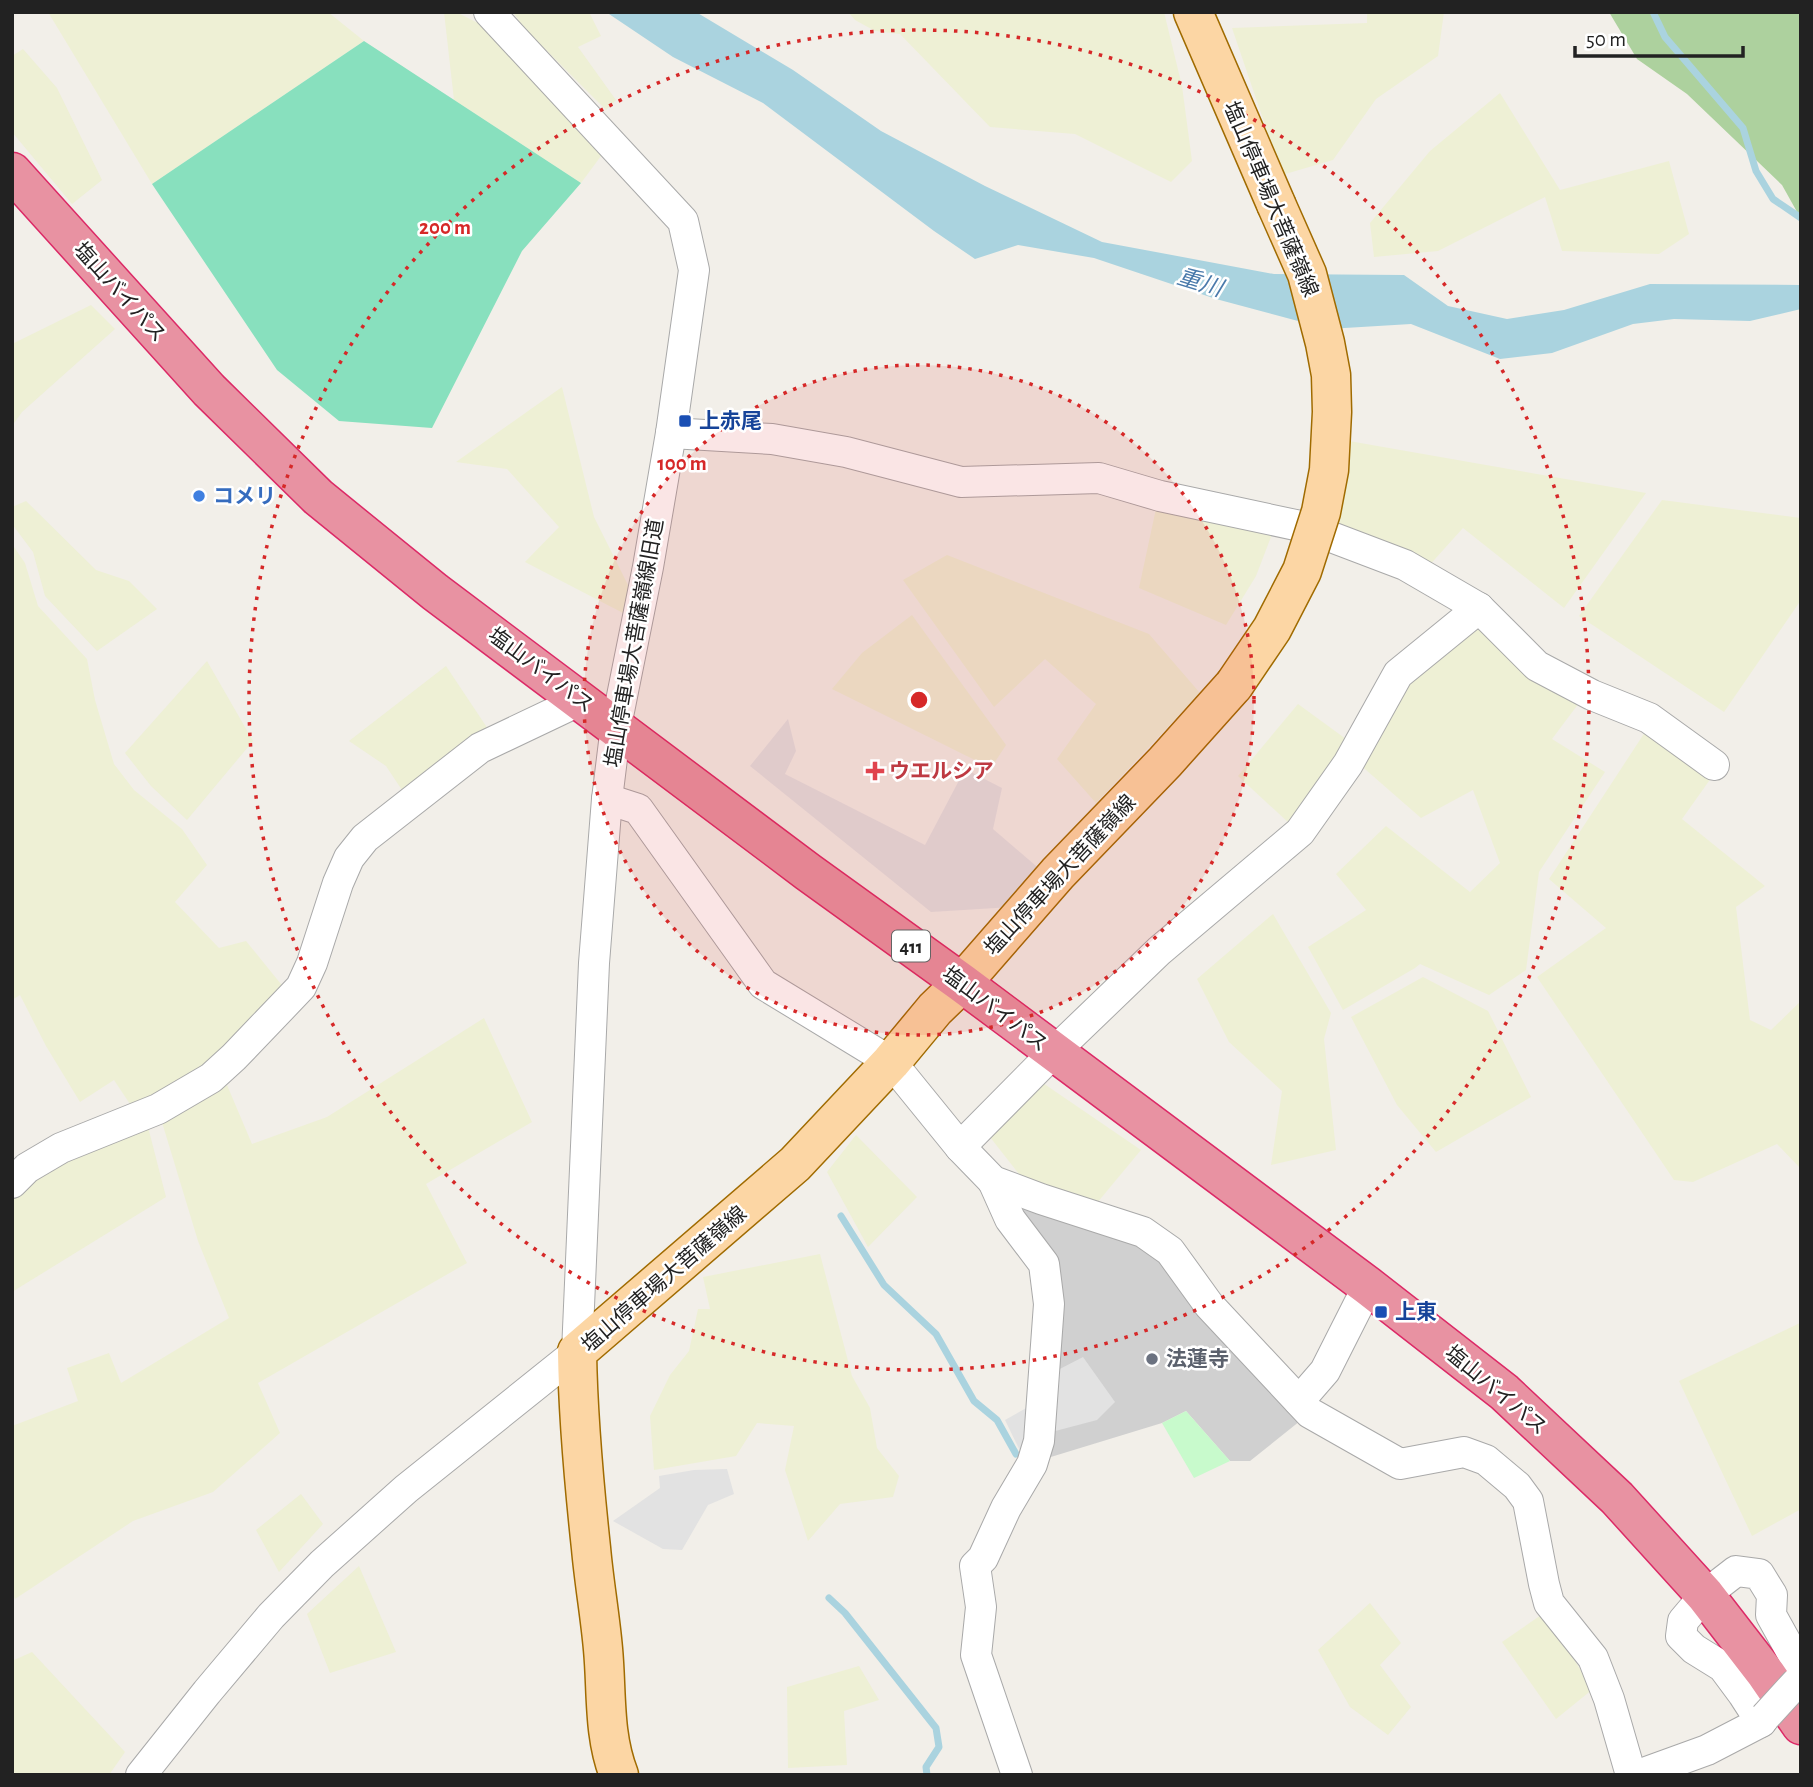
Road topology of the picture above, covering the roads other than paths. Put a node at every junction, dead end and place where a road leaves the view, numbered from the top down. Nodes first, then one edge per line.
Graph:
1 (489, 12) edge
2 (1193, 12) edge
3 (12, 172) edge
4 (671, 433) junction
5 (1479, 608) junction
6 (580, 700) junction
7 (616, 726) junction
8 (1714, 765) dead end
9 (607, 799) junction
10 (962, 983) junction
11 (1054, 1052) junction
12 (891, 1062) junction
13 (960, 1147) junction
14 (992, 1181) junction
15 (12, 1183) edge
16 (1368, 1286) junction
17 (577, 1352) junction
18 (1299, 1401) junction
19 (1705, 1595) junction
20 (1800, 1676) edge
21 (1776, 1722) edge
22 (141, 1775) edge
23 (619, 1775) edge
24 (1017, 1775) edge
25 (1631, 1775) edge
26 (1638, 1775) edge

1 - 4 street, 塩山停車場大菩薩嶺線旧道
2 - 10 main road, 塩山停車場大菩薩嶺線, bridge
3 - 6 highway, 塩山バイパス / 411
4 - 5 street
4 - 7 street, 塩山停車場大菩薩嶺線旧道
5 - 8 street
5 - 11 street
6 - 7 highway, 塩山バイパス / 411
6 - 15 street
7 - 9 street, 塩山停車場大菩薩嶺線旧道
7 - 10 highway, 塩山バイパス / 411
9 - 12 street
9 - 17 street, 塩山停車場大菩薩嶺線旧道
10 - 11 highway, 塩山バイパス / 411
10 - 12 main road, 塩山停車場大菩薩嶺線
11 - 13 street
11 - 16 highway, 塩山バイパス / 411
12 - 13 street
12 - 17 main road, 塩山停車場大菩薩嶺線
13 - 14 street
14 - 18 street
14 - 24 street
16 - 18 street
16 - 19 highway, 塩山バイパス / 411
17 - 22 street
17 - 23 main road, 塩山停車場大菩薩嶺線
18 - 25 street
19 - 20 street
19 - 21 highway, 塩山バイパス / 411
20 - 21 street, bridge
21 - 26 street

